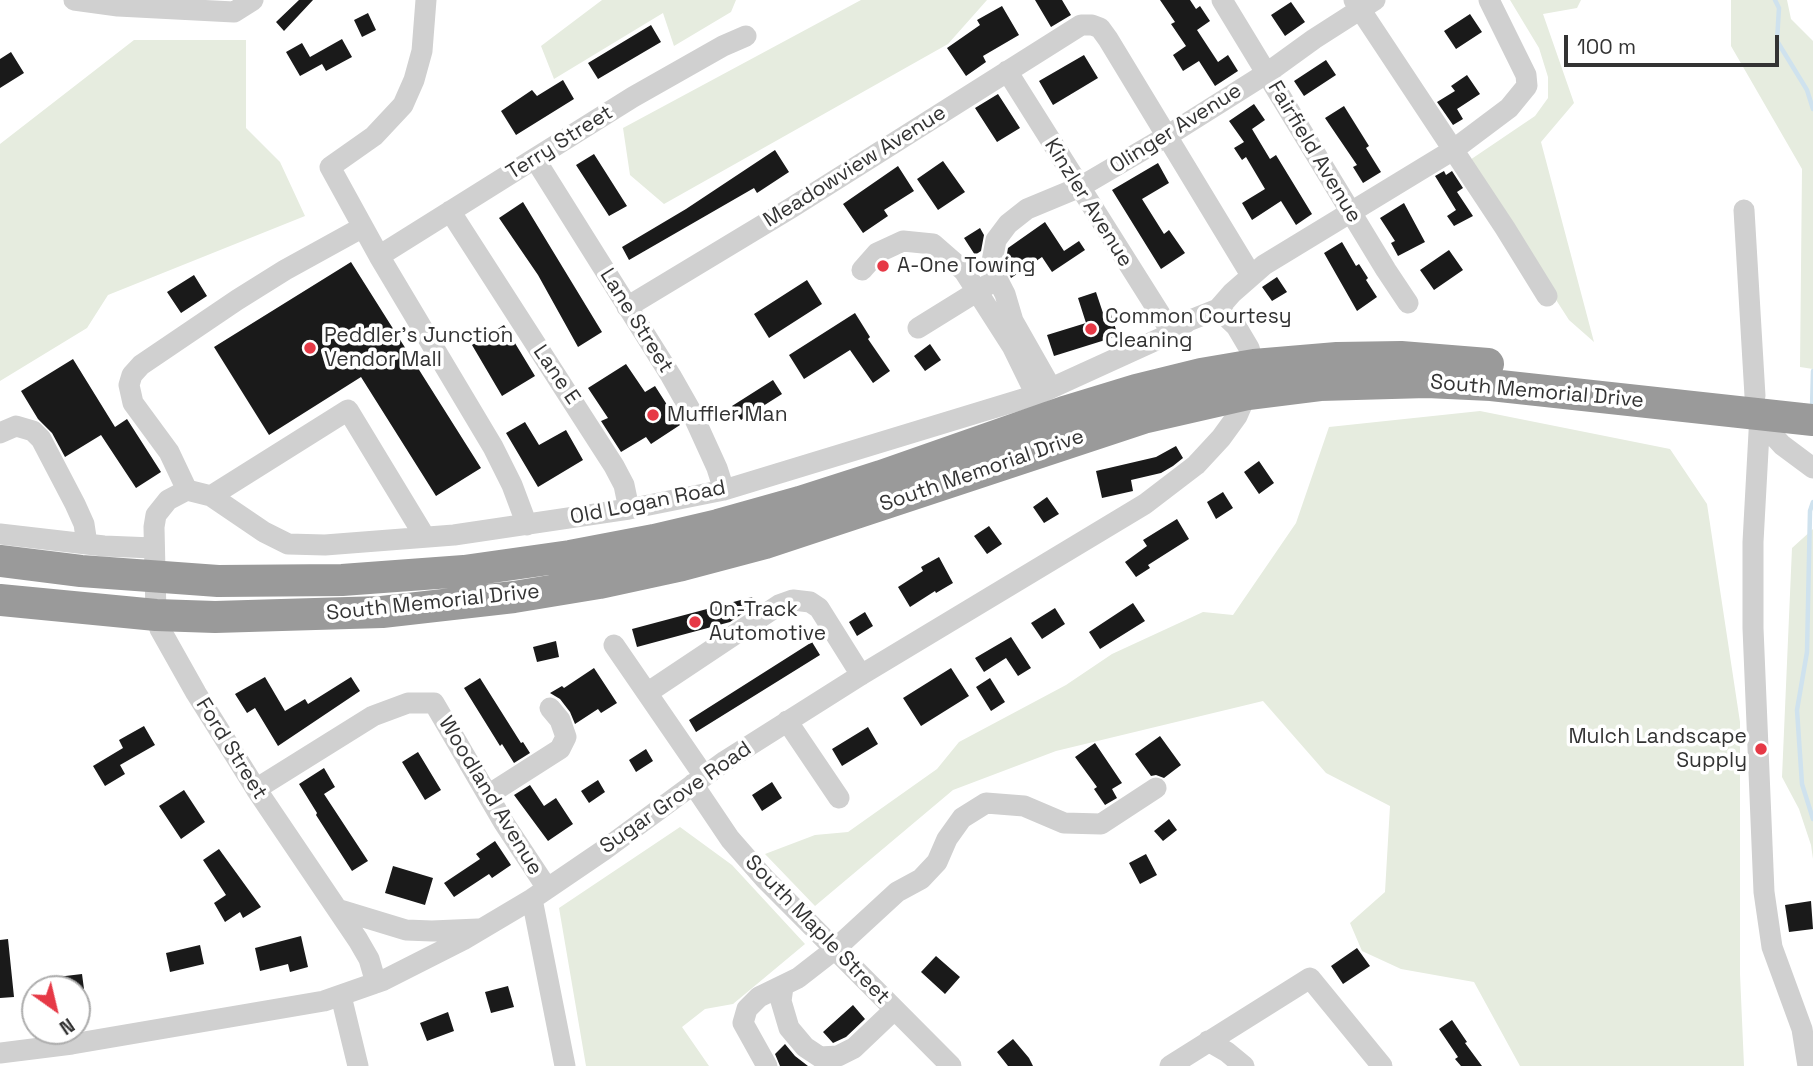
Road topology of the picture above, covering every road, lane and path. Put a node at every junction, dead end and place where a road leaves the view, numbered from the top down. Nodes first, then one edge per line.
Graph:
1 (74, 0) edge
2 (253, 0) edge
3 (426, 0) edge
4 (1222, 0) edge
5 (1489, 0) edge
6 (1364, 3) edge
7 (746, 36) dead end
8 (1007, 71) junction
9 (1267, 73) junction
10 (1167, 136) junction
11 (1453, 150) junction
12 (535, 159) junction
13 (1080, 187) junction
14 (1744, 210) dead end
15 (450, 211) junction
16 (1352, 214) junction
17 (355, 231) junction
18 (379, 256) junction
19 (862, 270) dead end
20 (1251, 275) junction
21 (997, 279) junction
22 (978, 292) junction
23 (1547, 296) dead end
24 (1408, 303) dead end
25 (627, 307) junction
26 (1217, 309) junction
27 (918, 328) dead end
28 (1172, 333) junction
29 (1251, 380) junction
30 (1044, 391) junction
31 (1813, 403) edge
32 (1757, 405) junction
33 (1813, 420) edge
34 (0, 433) edge
35 (1813, 468) edge
36 (187, 490) junction
37 (724, 490) junction
38 (211, 495) junction
39 (629, 509) junction
40 (527, 526) junction
41 (0, 534) edge
42 (425, 537) junction
43 (88, 544) junction
44 (0, 561) edge
45 (154, 563) junction
46 (0, 600) edge
47 (156, 615) junction
48 (614, 645) dead end
49 (861, 675) junction
50 (647, 694) junction
51 (550, 708) dead end
52 (786, 721) junction
53 (699, 780) junction
54 (1156, 788) dead end
55 (256, 789) junction
56 (488, 795) junction
57 (839, 797) dead end
58 (539, 894) junction
59 (337, 909) junction
60 (482, 929) junction
61 (834, 950) junction
62 (376, 983) junction
63 (783, 987) junction
64 (341, 996) junction
65 (894, 1010) junction
66 (1208, 1041) junction
67 (0, 1054) edge
68 (358, 1066) edge
69 (565, 1066) edge
70 (767, 1066) edge
71 (951, 1066) edge
72 (1170, 1066) edge
73 (1244, 1066) edge
74 (1382, 1066) edge
75 (1808, 1066) edge

1 - 2 street
3 - 17 street
4 - 9 street, Fairfield Avenue
5 - 11 street
6 - 9 street, Olinger Avenue
6 - 11 street
7 - 12 street, Terry Street
8 - 10 street, Meadowview Avenue
8 - 13 street, Kinzler Avenue
8 - 25 street, Meadowview Avenue
9 - 10 street, Olinger Avenue
9 - 16 street, Fairfield Avenue
10 - 13 street, Olinger Avenue
10 - 20 street
11 - 16 street
11 - 23 street
12 - 15 street, Terry Street
12 - 25 street, Lane Street
13 - 21 street, Olinger Avenue
13 - 28 street, Kinzler Avenue
14 - 32 street
15 - 18 street, Terry Street
15 - 39 street, Lane E
16 - 20 street
16 - 24 street, Fairfield Avenue
17 - 18 street
17 - 36 street
18 - 40 street
19 - 22 street
20 - 26 street
21 - 22 street
21 - 30 street, Olinger Avenue
22 - 27 street
22 - 30 street
25 - 37 street, Lane Street
26 - 28 street, Old Logan Road
26 - 29 street
28 - 30 street, Old Logan Road
29 - 32 highway, South Memorial Drive
29 - 45 highway, South Memorial Drive
29 - 47 highway, South Memorial Drive
29 - 49 street, Sugar Grove Road
30 - 37 street, Old Logan Road
31 - 32 highway, South Memorial Drive
32 - 33 highway, South Memorial Drive
32 - 35 street
32 - 75 street
34 - 43 street
36 - 38 street, Old Logan Road
36 - 45 street
37 - 39 street, Old Logan Road
38 - 42 street, Old Logan Road
38 - 42 street
39 - 40 street, Old Logan Road
40 - 42 street, Old Logan Road
41 - 43 street
43 - 45 street
44 - 45 highway, South Memorial Drive
45 - 47 street, Ford Street
46 - 47 highway, South Memorial Drive
47 - 55 street, Ford Street
48 - 50 street, South Maple Street
49 - 50 street
49 - 52 street, Sugar Grove Road
50 - 53 street, South Maple Street
51 - 56 street
52 - 53 street, Sugar Grove Road
52 - 57 street
53 - 58 street, Sugar Grove Road
53 - 61 street, South Maple Street
54 - 61 street
55 - 56 street, Woodland Avenue
55 - 59 street, Ford Street
56 - 58 street, Woodland Avenue
58 - 60 street, Sugar Grove Road
58 - 69 street
59 - 60 street
59 - 62 street, Ford Street
60 - 62 street, Sugar Grove Road
61 - 63 street
61 - 65 street, South Maple Street
62 - 64 street, Sugar Grove Road
63 - 65 street
63 - 70 street
64 - 67 street, Sugar Grove Road
64 - 68 street
65 - 71 street, South Maple Street
66 - 72 street
66 - 73 street
66 - 74 street

